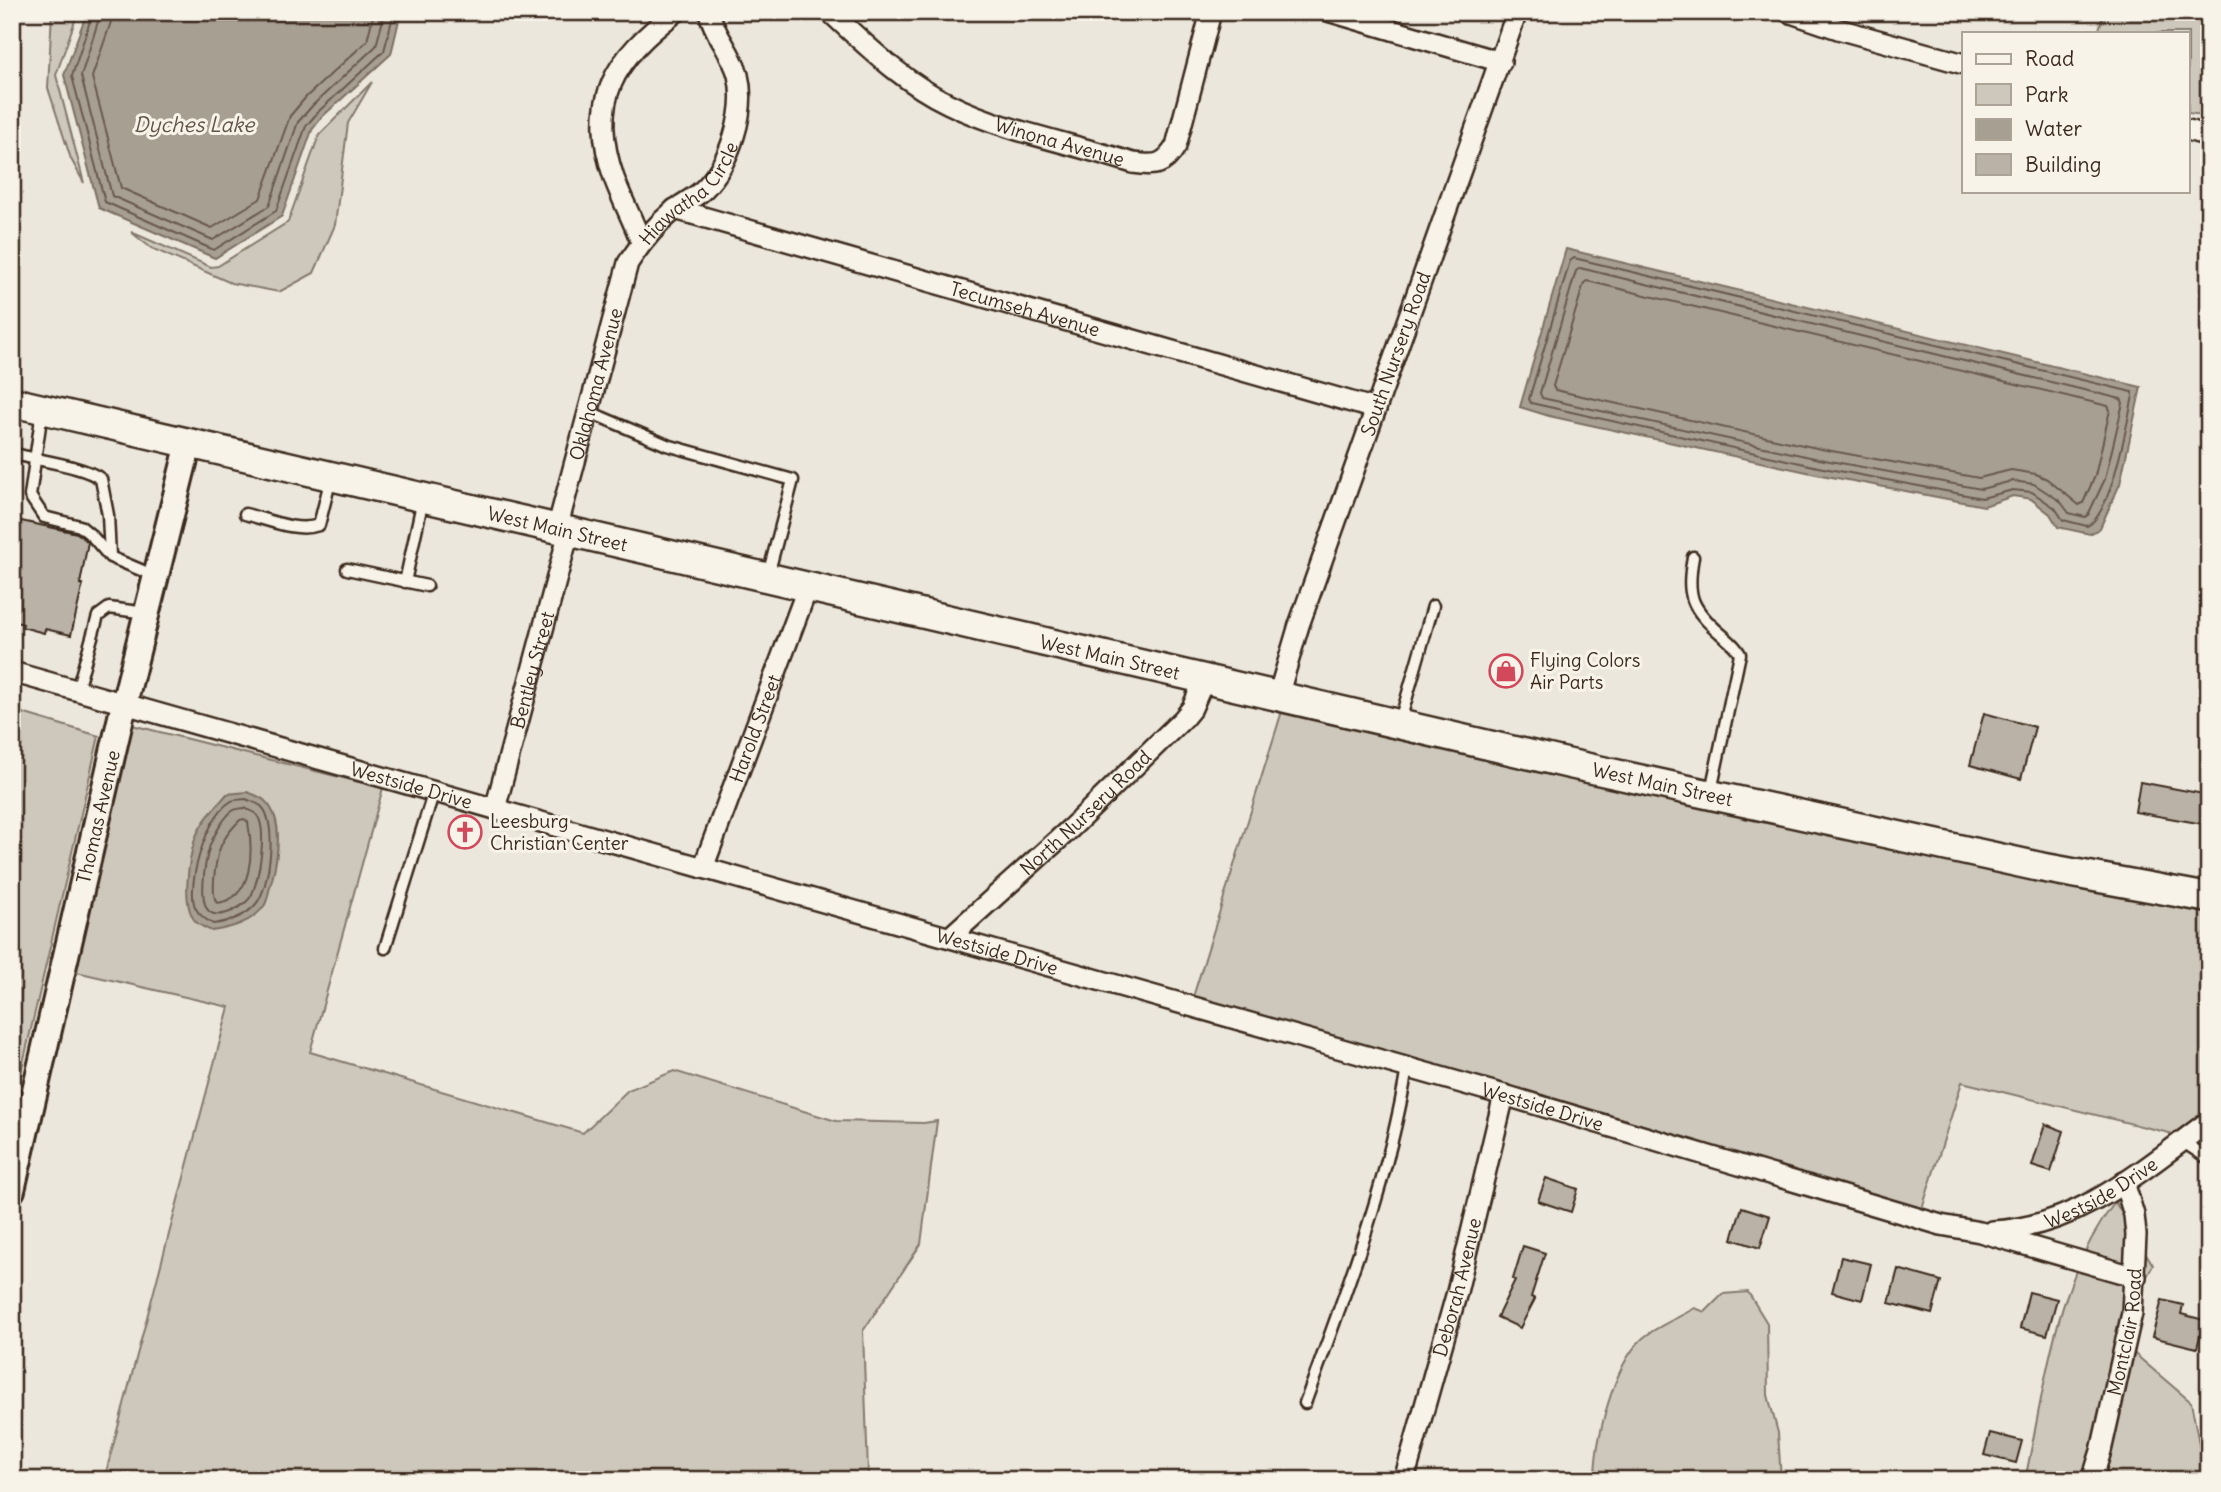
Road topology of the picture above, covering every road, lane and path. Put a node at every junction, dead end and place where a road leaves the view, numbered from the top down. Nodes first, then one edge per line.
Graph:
1 (676, 12) edge
2 (709, 12) edge
3 (830, 12) edge
4 (1210, 12) edge
5 (1331, 12) edge
6 (1517, 12) edge
7 (1788, 12) edge
8 (1501, 62) junction
9 (1962, 63) edge
10 (2190, 131) edge
11 (2209, 136) edge
12 (675, 209) junction
13 (641, 242) junction
14 (12, 402) edge
15 (42, 409) junction
16 (1376, 409) junction
17 (587, 411) junction
18 (189, 443) junction
19 (12, 453) edge
20 (35, 460) junction
21 (331, 478) junction
22 (424, 499) junction
23 (245, 514) dead end
24 (563, 531) junction
25 (1693, 556) dead end
26 (110, 557) junction
27 (346, 569) dead end
28 (156, 576) junction
29 (767, 579) junction
30 (405, 582) junction
31 (427, 586) dead end
32 (807, 589) junction
33 (1433, 606) dead end
34 (147, 614) junction
35 (12, 672) edge
36 (1205, 678) junction
37 (77, 691) junction
38 (1278, 696) junction
39 (124, 704) junction
40 (1399, 724) junction
41 (434, 792) junction
42 (1710, 795) junction
43 (495, 809) junction
44 (703, 868) junction
45 (2209, 898) edge
46 (950, 937) junction
47 (385, 948) dead end
48 (1408, 1068) junction
49 (1504, 1095) junction
50 (2209, 1121) edge
51 (2181, 1141) junction
52 (2209, 1159) edge
53 (15, 1162) edge
54 (2124, 1182) junction
55 (12, 1191) edge
56 (1980, 1232) junction
57 (2136, 1277) junction
58 (1305, 1403) dead end
59 (1404, 1480) edge
60 (2092, 1480) edge

1 - 13 street, Hiawatha Circle
2 - 12 street, Hiawatha Circle
3 - 4 street, Winona Avenue
5 - 8 street
6 - 8 street, South Nursery Road
7 - 9 street
8 - 16 street, South Nursery Road
10 - 11 street
12 - 13 street, Hiawatha Circle
12 - 16 street, Tecumseh Avenue
13 - 17 street, Oklahoma Avenue
14 - 15 main road, West Main Street
15 - 18 main road, West Main Street
15 - 20 lane
16 - 38 street, South Nursery Road
17 - 24 street, Oklahoma Avenue
17 - 29 lane
18 - 21 main road, West Main Street
18 - 28 street, Thomas Avenue
19 - 20 lane
20 - 26 lane
20 - 26 lane
21 - 22 main road, West Main Street
21 - 23 lane
22 - 24 main road, West Main Street
22 - 30 lane
24 - 29 main road, West Main Street
24 - 43 street, Bentley Street
25 - 42 lane
26 - 28 lane
27 - 30 lane
28 - 34 street, Thomas Avenue
29 - 32 main road, West Main Street
30 - 31 lane
32 - 36 main road, West Main Street
32 - 44 street, Harold Street
33 - 40 lane
34 - 37 lane
34 - 39 street, Thomas Avenue
35 - 37 street, Westside Drive
36 - 38 main road, West Main Street
36 - 46 street, North Nursery Road
37 - 39 street, Westside Drive
38 - 40 main road, West Main Street
39 - 41 street, Westside Drive
39 - 53 street, Thomas Avenue
40 - 42 main road, West Main Street
41 - 43 street, Westside Drive
41 - 47 lane
42 - 45 main road, West Main Street
43 - 44 street, Westside Drive
44 - 46 street, Westside Drive
46 - 48 street, Westside Drive
48 - 49 street, Westside Drive
48 - 58 lane
49 - 56 street, Westside Drive
49 - 59 street, Deborah Avenue
50 - 51 street, Westside Drive
51 - 52 lane
51 - 54 street, Westside Drive
53 - 55 street, Thomas Avenue
54 - 56 street, Westside Drive
54 - 57 street, Montclair Road
56 - 57 street, Westside Drive
57 - 60 street, Montclair Road

